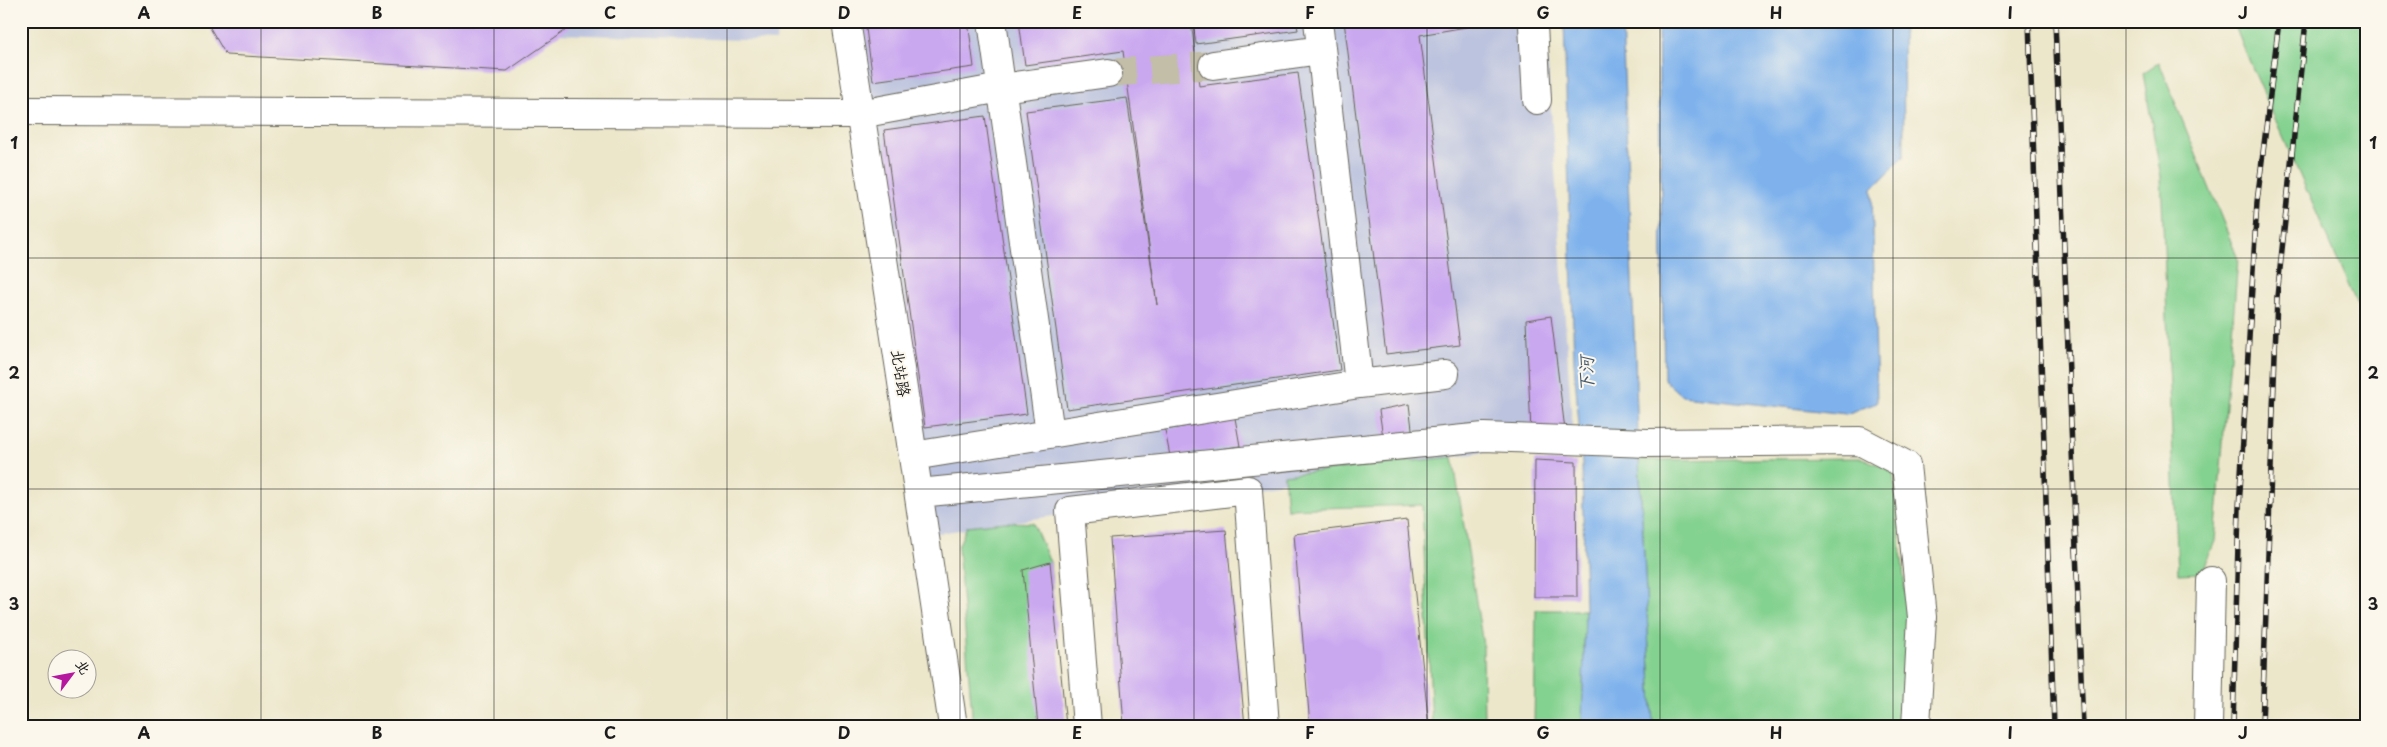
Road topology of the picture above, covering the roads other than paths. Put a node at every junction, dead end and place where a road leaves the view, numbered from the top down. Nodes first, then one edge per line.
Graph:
1 (846, 21) edge
2 (992, 21) edge
3 (1318, 21) edge
4 (1533, 24) dead end
5 (1321, 50) junction
6 (1213, 65) tunnel mouth
7 (1108, 73) tunnel mouth
8 (1001, 88) junction
9 (1537, 100) dead end
10 (21, 111) edge
11 (860, 114) junction
12 (1445, 374) dead end
13 (1359, 384) junction
14 (1050, 433) junction
15 (913, 456) junction
16 (919, 493) junction
17 (2211, 581) dead end
18 (953, 726) edge
19 (1087, 726) edge
20 (1265, 726) edge
21 (1916, 726) edge
22 (2208, 726) edge

1 - 11 street, 北站路
2 - 8 street
3 - 5 street
4 - 9 street
5 - 6 street
5 - 13 street
7 - 8 street
8 - 11 street
8 - 14 street
10 - 11 street
11 - 15 street, 北站路
12 - 13 street
13 - 14 street
14 - 15 street
15 - 16 street, 北站路
16 - 18 street, 北站路
16 - 21 street
17 - 22 street
19 - 20 street

